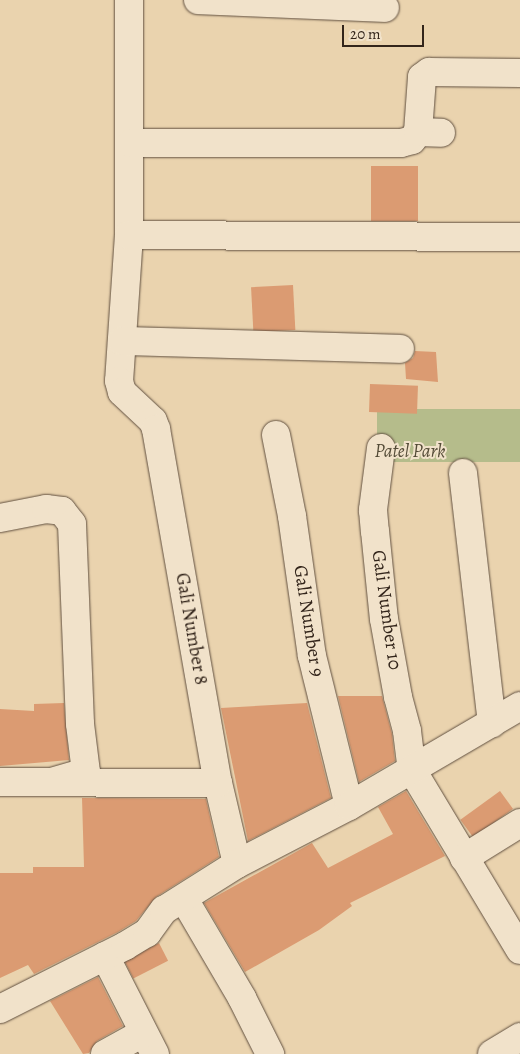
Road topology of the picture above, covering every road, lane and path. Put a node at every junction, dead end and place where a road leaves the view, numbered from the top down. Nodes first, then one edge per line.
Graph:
1 (129, 0) edge
2 (198, 0) edge
3 (385, 8) dead end
4 (520, 74) edge
5 (131, 143) junction
6 (129, 235) junction
7 (520, 237) edge
8 (122, 341) junction
9 (400, 349) dead end
10 (276, 434) dead end
11 (381, 448) dead end
12 (463, 473) dead end
13 (0, 518) edge
14 (520, 706) edge
15 (492, 723) junction
16 (412, 770) junction
17 (0, 782) edge
18 (52, 782) junction
19 (218, 783) junction
20 (349, 806) junction
21 (520, 823) edge
22 (464, 858) junction
23 (237, 864) junction
24 (184, 899) junction
25 (518, 943) edge
26 (105, 956) junction
27 (0, 1010) edge
28 (520, 1037) edge
29 (149, 1044) edge
30 (105, 1054) edge
31 (270, 1054) edge
32 (492, 1054) edge

1 - 5 street
2 - 3 street
4 - 5 street
5 - 6 street
6 - 7 street
6 - 8 street
8 - 9 street
8 - 19 street, Gali Number 8
10 - 20 street, Gali Number 9
11 - 16 street, Gali Number 10
12 - 15 street
13 - 18 street
14 - 15 street
15 - 16 street
16 - 20 street
16 - 22 street
17 - 18 street
18 - 19 street
19 - 23 street, Gali Number 8
20 - 23 street
21 - 22 street
22 - 25 street
23 - 24 street
24 - 26 street
24 - 31 street
26 - 27 street
26 - 29 street
28 - 32 street
29 - 30 street

